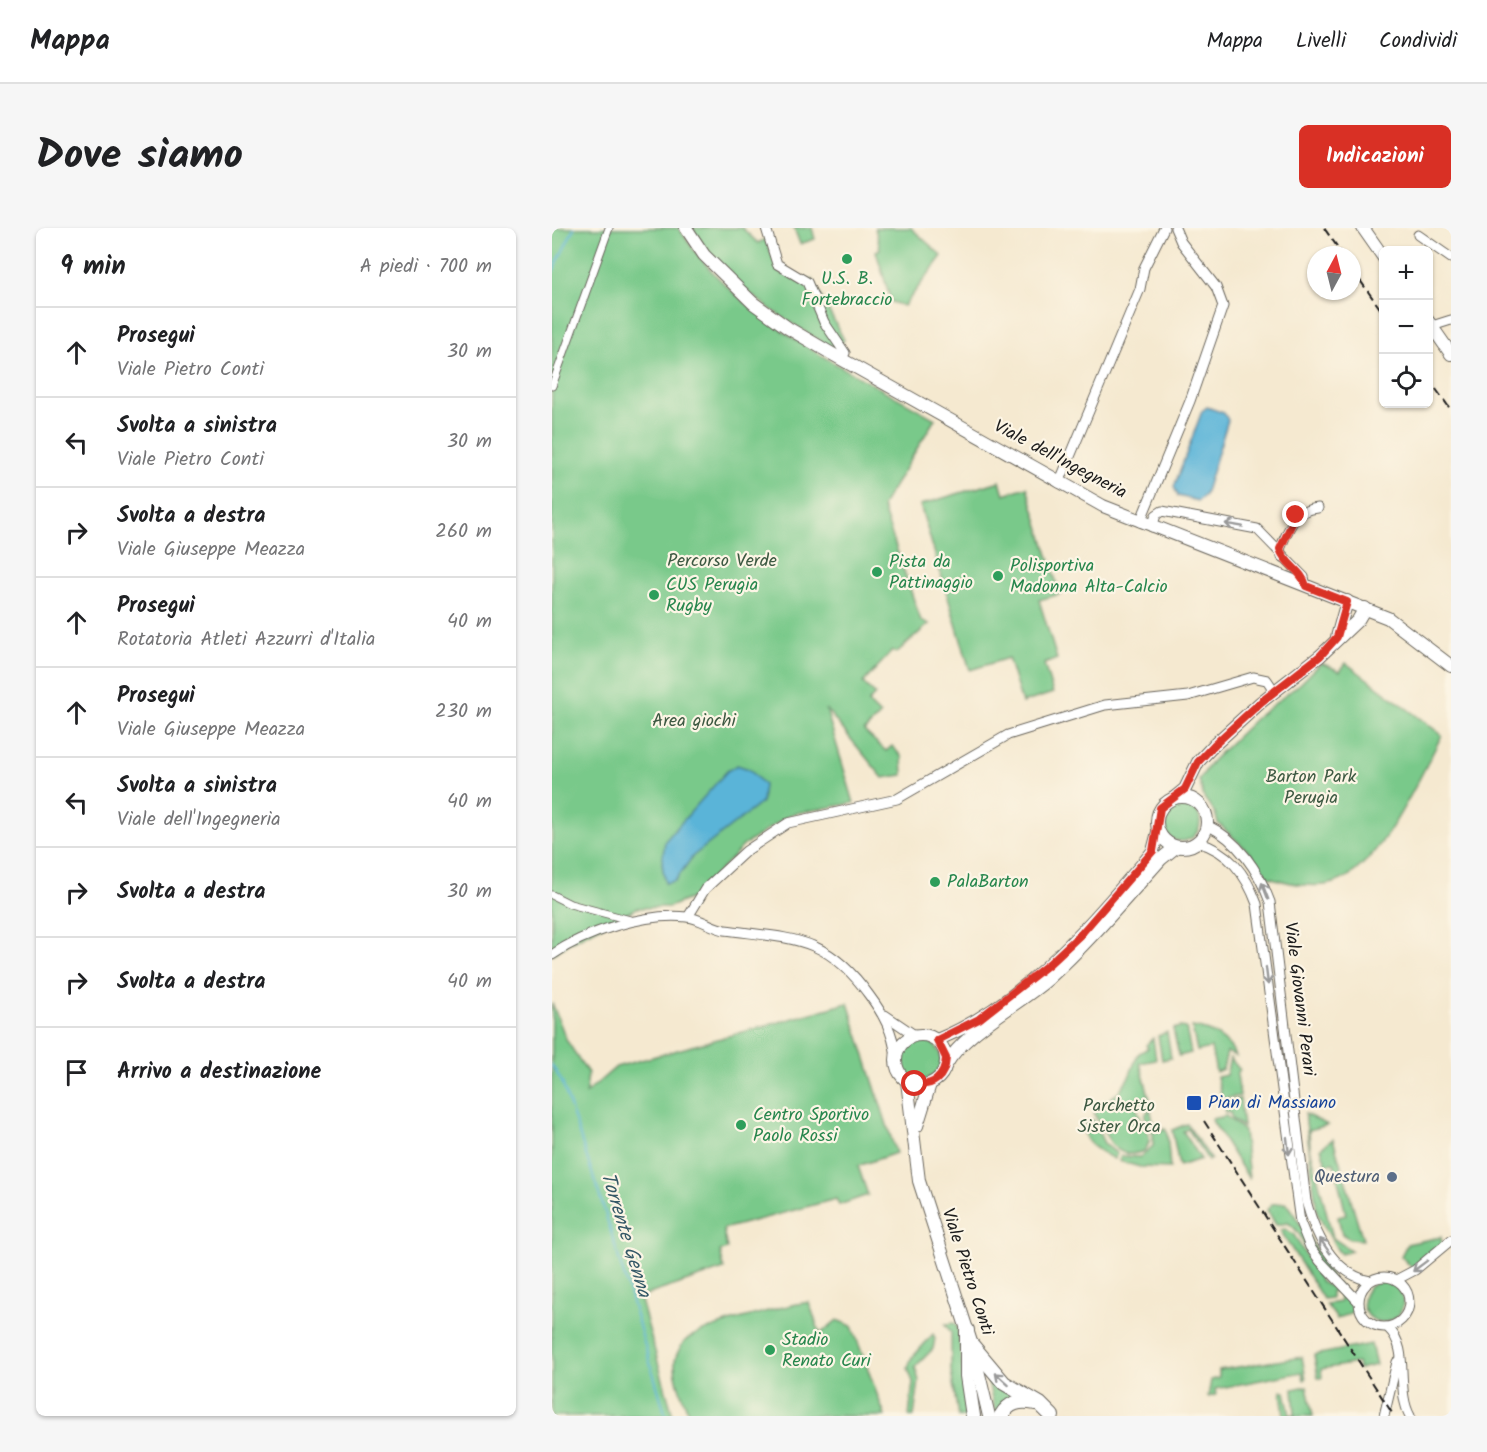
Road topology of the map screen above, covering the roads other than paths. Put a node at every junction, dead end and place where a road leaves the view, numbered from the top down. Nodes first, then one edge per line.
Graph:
1 (609, 228) edge
2 (686, 228) edge
3 (766, 228) edge
4 (1164, 228) edge
5 (1175, 228) edge
6 (1363, 228) edge
7 (1418, 235) dead end
8 (1379, 252) edge
9 (1451, 258) edge
10 (1451, 320) edge
11 (1433, 323) edge
12 (1433, 328) edge
13 (1451, 354) edge
14 (841, 359) junction
15 (552, 386) edge
16 (1059, 483) junction
17 (1318, 508) dead end
18 (1146, 524) junction
19 (1282, 557) junction
20 (1306, 586) junction
21 (1347, 602) junction
22 (1365, 608) junction
23 (1337, 637) junction
24 (1451, 666) edge
25 (1272, 694) junction
26 (1191, 779) junction
27 (1174, 798) junction
28 (1196, 801) junction
29 (1207, 825) junction
30 (1158, 832) junction
31 (1197, 842) junction
32 (1176, 847) junction
33 (552, 895) edge
34 (688, 917) junction
35 (630, 920) junction
36 (552, 955) edge
37 (882, 1012) junction
38 (916, 1036) junction
39 (937, 1040) junction
40 (896, 1057) junction
41 (946, 1065) junction
42 (907, 1081) junction
43 (930, 1084) junction
44 (914, 1139) junction
45 (1451, 1240) edge
46 (1396, 1280) junction
47 (1370, 1281) junction
48 (1358, 1301) junction
49 (1388, 1328) junction
50 (967, 1330) junction
51 (972, 1345) junction
52 (1400, 1351) junction
53 (1040, 1404) junction
54 (973, 1416) edge
55 (989, 1416) edge
56 (1001, 1416) edge
57 (1052, 1416) edge
58 (1384, 1416) edge
59 (1410, 1416) edge

1 - 15 street
2 - 14 street, Viale dell'Ingegneria
3 - 14 street
4 - 16 street
5 - 18 street
6 - 8 street
7 - 9 street
10 - 11 street
12 - 13 street
14 - 16 street, Viale dell'Ingegneria
16 - 18 street, Viale dell'Ingegneria
17 - 19 street
19 -> 18 street
18 - 20 street, Viale dell'Ingegneria
19 - 20 street
20 - 21 street, Viale dell'Ingegneria
21 - 22 street, Viale dell'Ingegneria
21 - 23 street
22 - 23 street
22 - 24 street, Viale dell'Ingegneria
23 - 25 street
25 - 26 street
25 - 34 street
26 - 27 street
26 - 28 street
27 - 28 street
27 - 30 street
28 - 29 street
29 - 31 street
47 -> 29 street, Viale Giovanni Perari
30 - 32 street
30 - 39 street
31 - 32 street
31 -> 48 street, Viale Giovanni Perari
32 - 41 street, Viale Pietro Conti
33 - 35 street
34 - 35 street, Viale Pietro Conti
34 - 37 street, Viale Pietro Conti
35 - 36 street, Viale Pietro Conti
37 - 38 street, Viale Pietro Conti
37 - 40 street, Viale Pietro Conti
38 - 39 street, Viale Pietro Conti
38 - 40 street
39 - 41 street
40 - 42 street, Viale Pietro Conti
41 - 43 street, Viale Pietro Conti
42 - 43 street
42 - 44 street, Viale Pietro Conti
43 - 44 street, Viale Pietro Conti
44 - 50 street, Viale Pietro Conti
45 -> 46 street
46 - 47 street
46 - 49 street
47 - 48 street
48 - 49 street
49 - 52 street
50 - 51 street, Viale Pietro Conti
50 - 54 main road
53 -> 51 main road
51 - 55 street, Viale Pietro Conti
52 - 58 street
52 - 59 street
53 - 56 main road
53 - 57 main road

